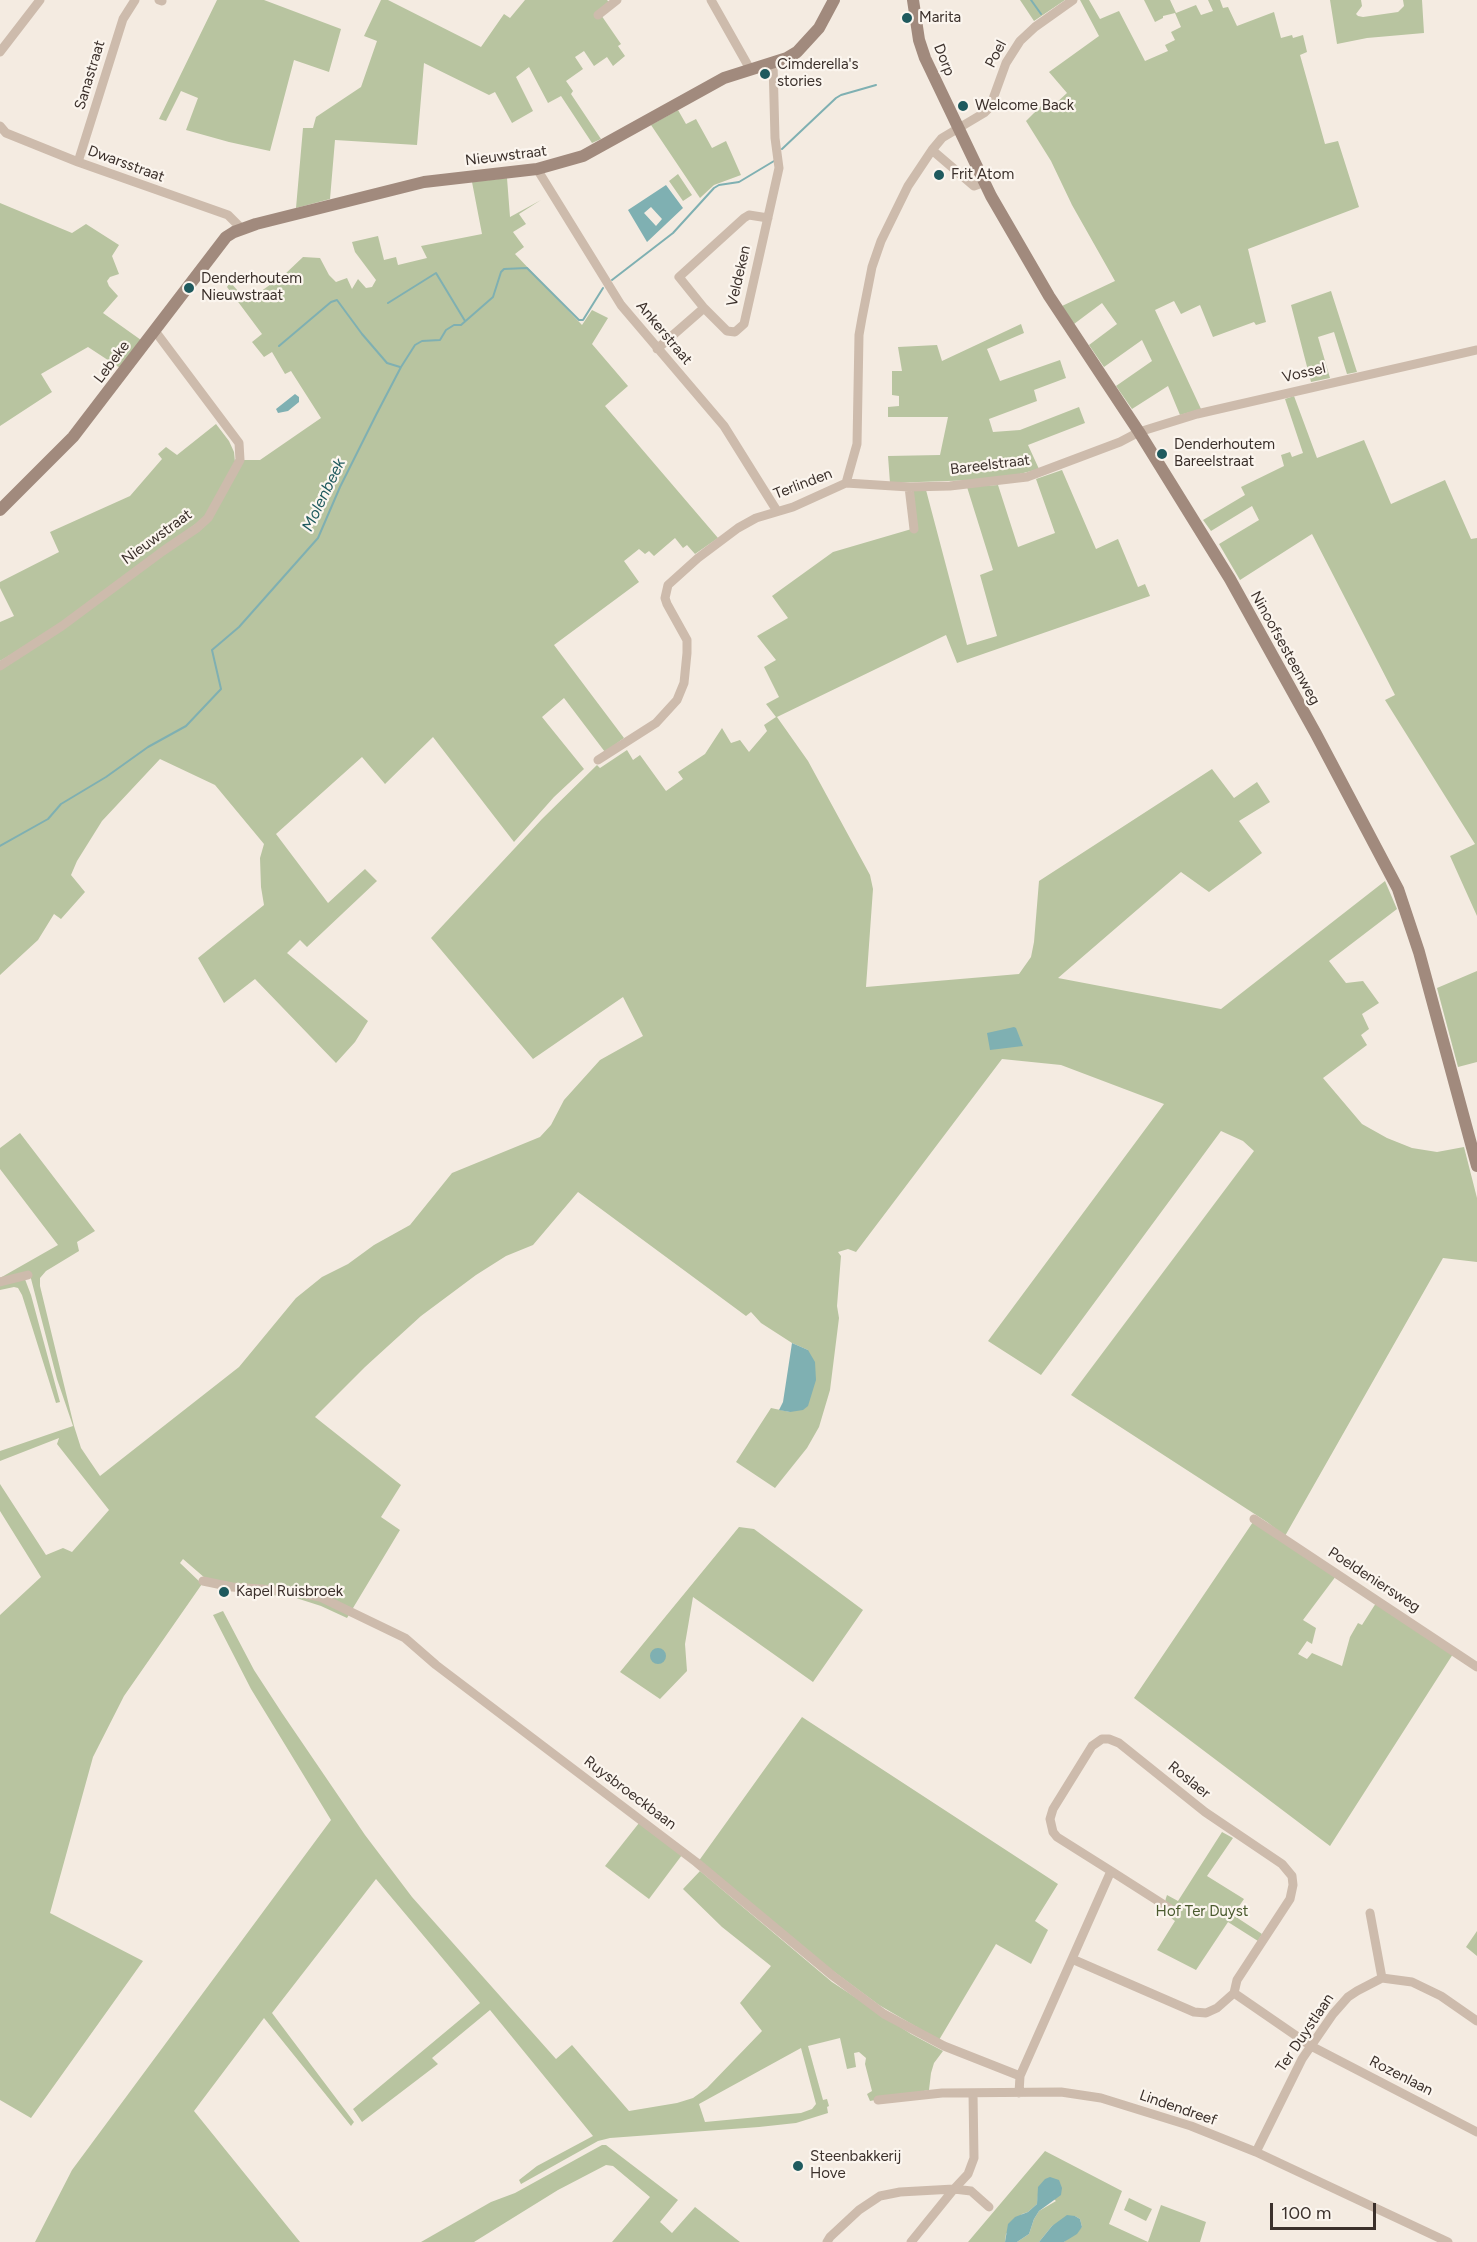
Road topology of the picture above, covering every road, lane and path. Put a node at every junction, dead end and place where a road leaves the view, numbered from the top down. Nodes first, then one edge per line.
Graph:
1 (40, 0) edge
2 (135, 0) edge
3 (617, 0) edge
4 (711, 0) edge
5 (834, 0) edge
6 (913, 0) edge
7 (1073, 0) edge
8 (598, 15) dead end
9 (0, 52) edge
10 (773, 63) junction
11 (750, 69) junction
12 (0, 126) edge
13 (958, 129) junction
14 (932, 150) junction
15 (78, 162) junction
16 (537, 170) junction
17 (985, 182) junction
18 (768, 218) junction
19 (242, 229) junction
20 (704, 308) junction
21 (154, 331) junction
22 (657, 349) junction
23 (1477, 350) edge
24 (1139, 432) junction
25 (846, 483) junction
26 (909, 487) junction
27 (0, 510) edge
28 (777, 510) junction
29 (914, 529) dead end
30 (0, 666) edge
31 (598, 760) dead end
32 (1477, 1166) edge
33 (28, 1275) dead end
34 (0, 1282) edge
35 (1254, 1519) dead end
36 (203, 1581) dead end
37 (1477, 1667) edge
38 (1111, 1871) junction
39 (1169, 1908) dead end
40 (1370, 1913) dead end
41 (1072, 1959) junction
42 (1382, 1978) junction
43 (1234, 1993) junction
44 (1477, 2020) edge
45 (1311, 2046) junction
46 (1020, 2076) junction
47 (973, 2093) junction
48 (1018, 2093) junction
49 (878, 2100) dead end
50 (1477, 2132) edge
51 (1256, 2152) junction
52 (954, 2189) junction
53 (989, 2207) dead end
54 (827, 2242) edge
55 (910, 2242) edge
56 (1448, 2242) edge

1 - 9 street
2 - 15 street, Sanastraat
3 - 8 street
4 - 11 street
5 - 10 street, Nieuwstraat
6 - 13 street, Dorp
7 - 13 street, Poel
10 - 11 street, Nieuwstraat
10 - 18 street, Veldeken
11 - 16 street, Nieuwstraat
12 - 15 street, Dwarsstraat
13 - 14 street, Terlinden
13 - 17 street, Ninoofsesteenweg
14 - 17 street
14 - 25 street, Terlinden
15 - 19 street, Dwarsstraat
16 - 19 street, Nieuwstraat
16 - 22 street, Ankerstraat
17 - 24 street, Ninoofsesteenweg
18 - 20 street, Veldeken
18 - 20 street, Veldeken
19 - 21 street, Lebeke
20 - 22 street, Veldeken
21 - 27 street, Lebeke
21 - 30 street, Nieuwstraat
22 - 28 street, Ankerstraat
23 - 24 street, Vossel
24 - 26 street, Bareelstraat
24 - 32 street, Ninoofsesteenweg
25 - 26 street, Bareelstraat
25 - 28 street, Terlinden
26 - 29 street
28 - 31 street, Terlinden
33 - 34 street
35 - 37 street, Poeldeniersweg
36 - 46 street, Ruysbroeckbaan
38 - 39 street, Roslaer
38 - 41 street
38 - 43 street, Roslaer
40 - 42 street
41 - 43 street, Roslaer
41 - 46 street
42 - 44 street
42 - 45 street, Ter Duystlaan
43 - 45 street
45 - 50 street, Rozenlaan
45 - 51 street, Ter Duystlaan
46 - 48 street
47 - 48 street, Lindendreef
47 - 49 street, Lindendreef
47 - 52 street
48 - 51 street, Lindendreef
51 - 56 street, Lindendreef
52 - 53 street
52 - 54 street
52 - 55 street

